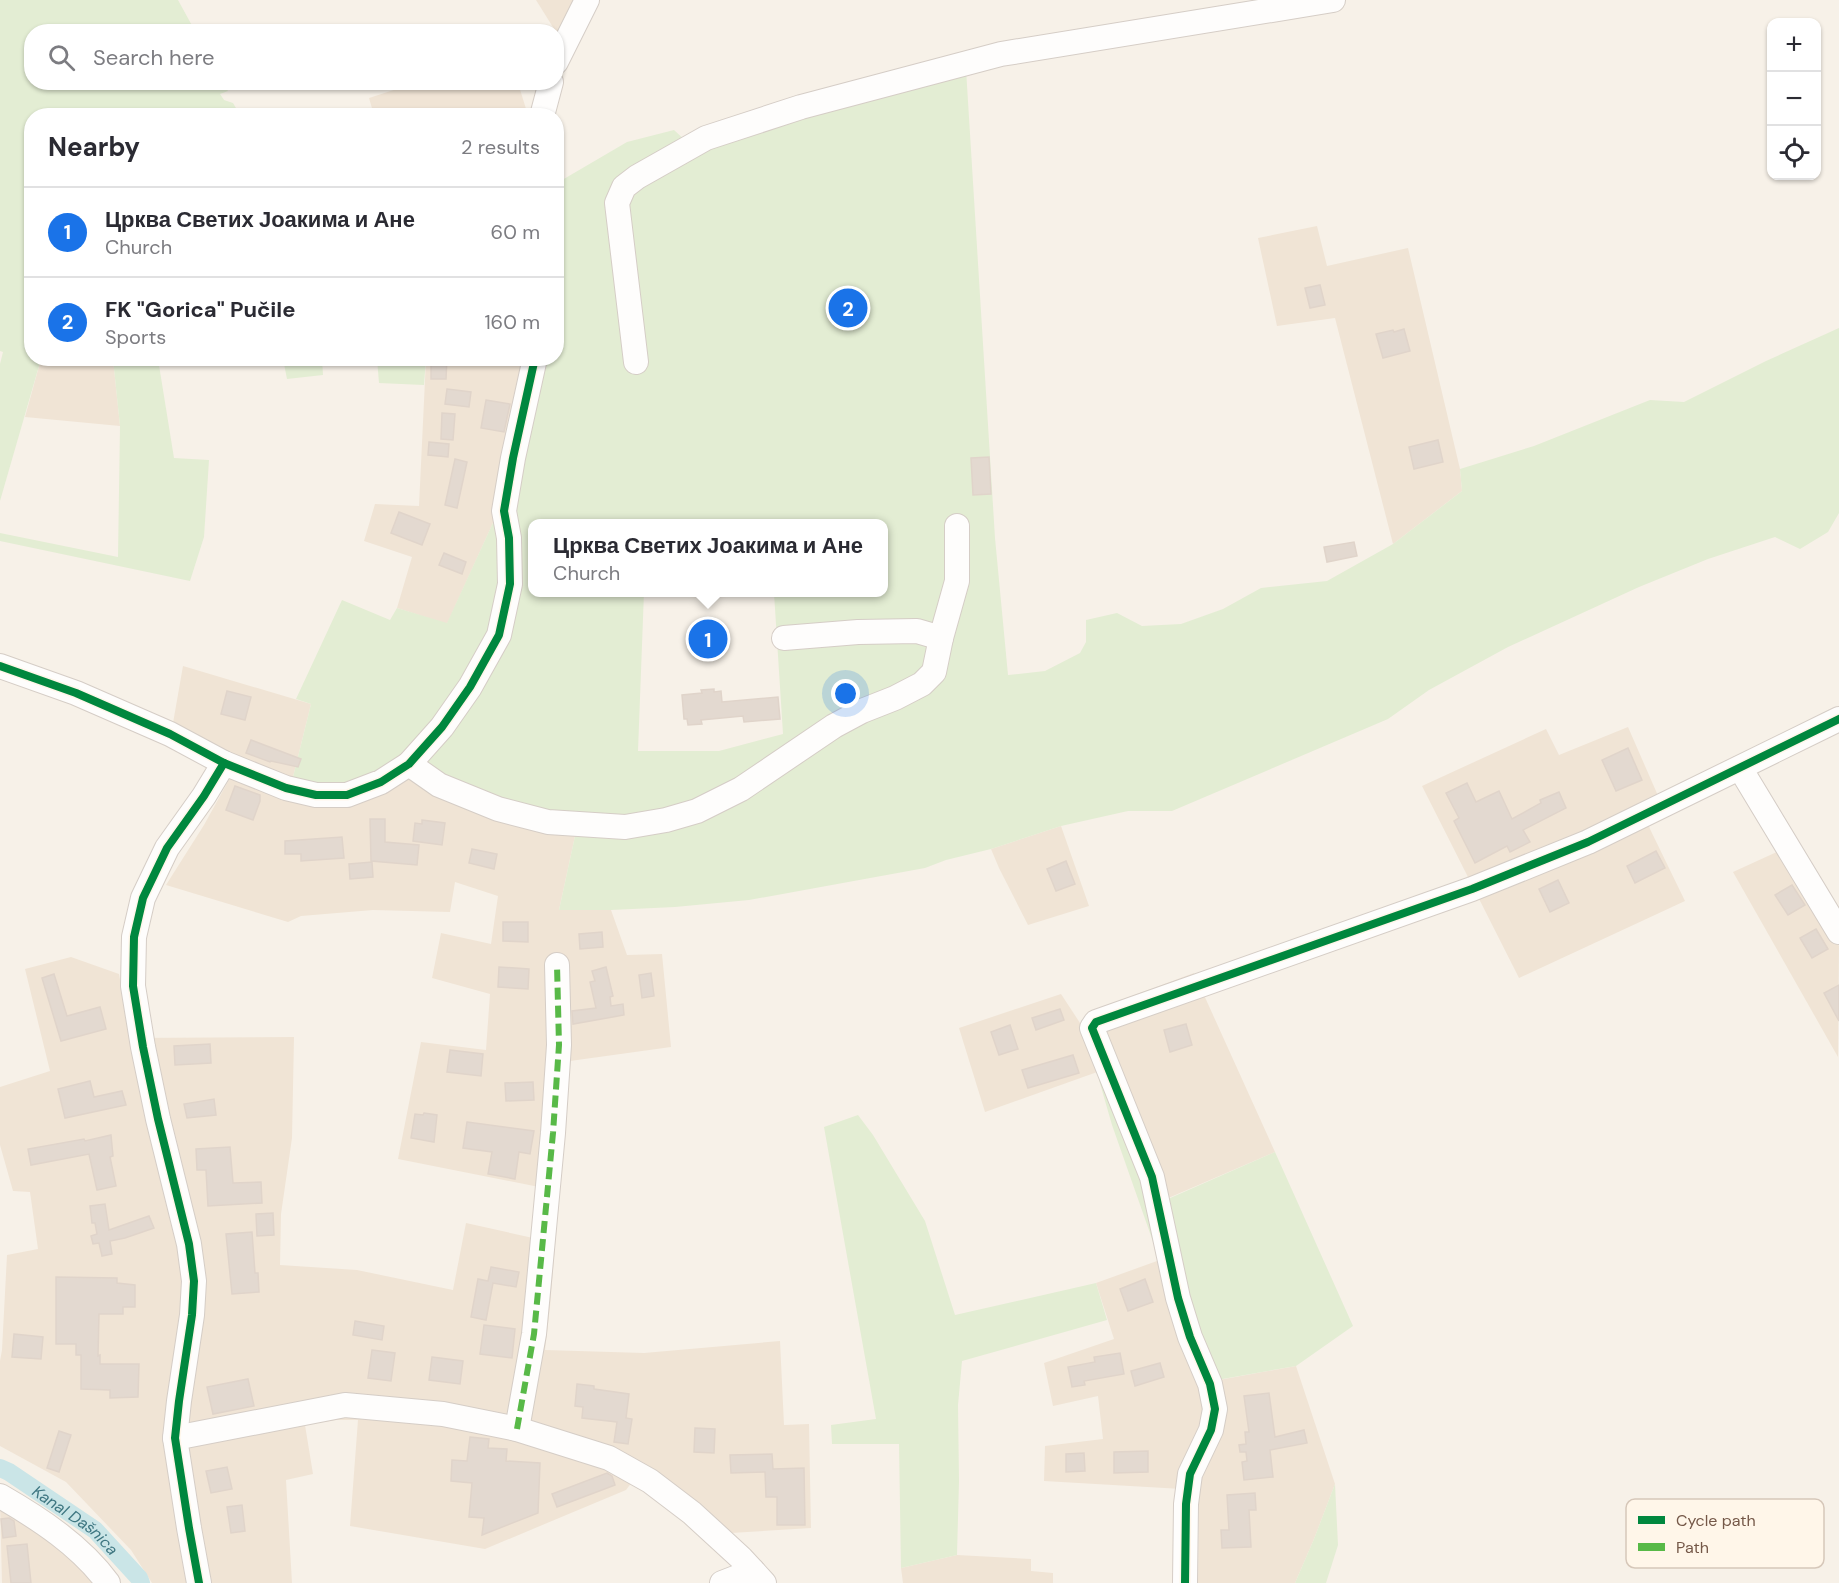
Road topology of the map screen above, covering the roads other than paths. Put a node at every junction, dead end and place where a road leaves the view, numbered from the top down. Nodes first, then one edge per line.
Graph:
1 (587, 0) edge
2 (1333, 0) edge
3 (564, 46) edge
4 (549, 90) edge
5 (544, 108) edge
6 (636, 362) dead end
7 (532, 366) edge
8 (957, 526) dead end
9 (784, 638) dead end
10 (941, 638) junction
11 (0, 666) edge
12 (1839, 719) edge
13 (224, 763) junction
14 (410, 764) junction
15 (1740, 768) junction
16 (1839, 932) edge
17 (557, 965) dead end
18 (517, 1429) junction
19 (175, 1438) junction
20 (0, 1496) edge
21 (758, 1577) edge
22 (108, 1583) edge
23 (199, 1583) edge
24 (722, 1583) edge
25 (1185, 1583) edge

1 - 3 street
2 - 6 street
4 - 5 street
7 - 14 street
8 - 10 street
9 - 10 street
10 - 14 street
11 - 13 street
12 - 15 street
13 - 14 street
13 - 19 street
15 - 16 street
15 - 25 street
17 - 18 street
18 - 19 street
18 - 21 street
19 - 23 street
20 - 22 street
21 - 24 street

